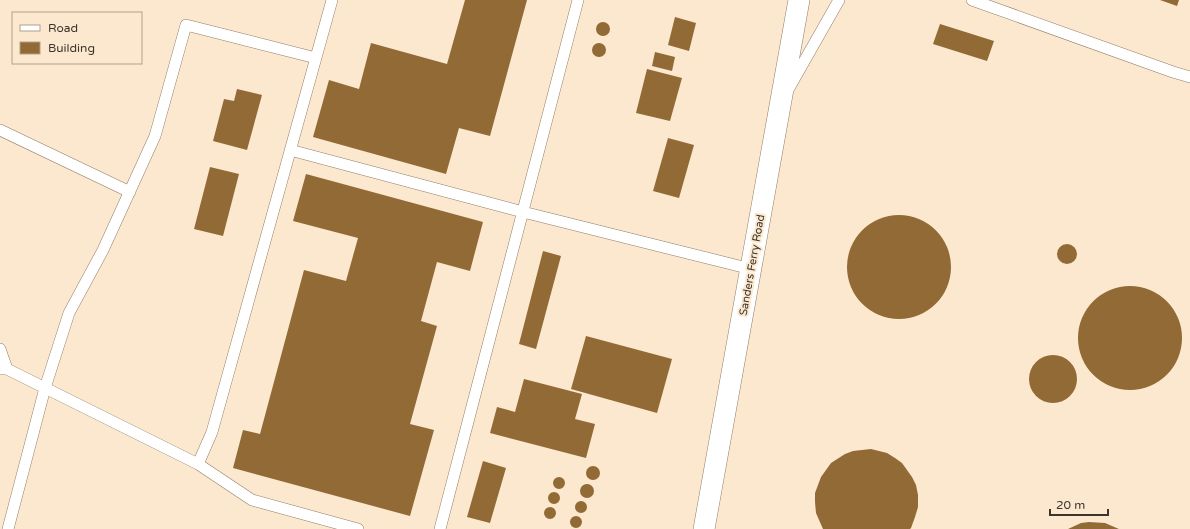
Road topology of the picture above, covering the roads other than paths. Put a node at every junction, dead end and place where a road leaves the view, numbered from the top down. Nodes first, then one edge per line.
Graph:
1 (332, 0) edge
2 (578, 0) edge
3 (799, 0) edge
4 (839, 0) edge
5 (972, 0) edge
6 (316, 58) junction
7 (1190, 77) edge
8 (781, 102) junction
9 (0, 130) edge
10 (290, 150) junction
11 (130, 192) junction
12 (523, 212) junction
13 (751, 269) junction
14 (0, 349) edge
15 (4, 369) edge
16 (45, 388) junction
17 (198, 464) junction
18 (8, 529) edge
19 (358, 529) edge
20 (440, 529) edge
21 (704, 529) edge

1 - 6 lane
2 - 12 lane
3 - 8 street, Sanders Ferry Road
4 - 8 lane
5 - 7 lane
6 - 10 lane
6 - 11 lane
8 - 13 street, Sanders Ferry Road
9 - 11 lane
10 - 12 lane
10 - 17 lane
11 - 16 lane
12 - 13 lane
12 - 20 lane
13 - 21 street, Sanders Ferry Road
14 - 15 lane
15 - 16 lane
16 - 17 lane
16 - 18 lane
17 - 19 lane

